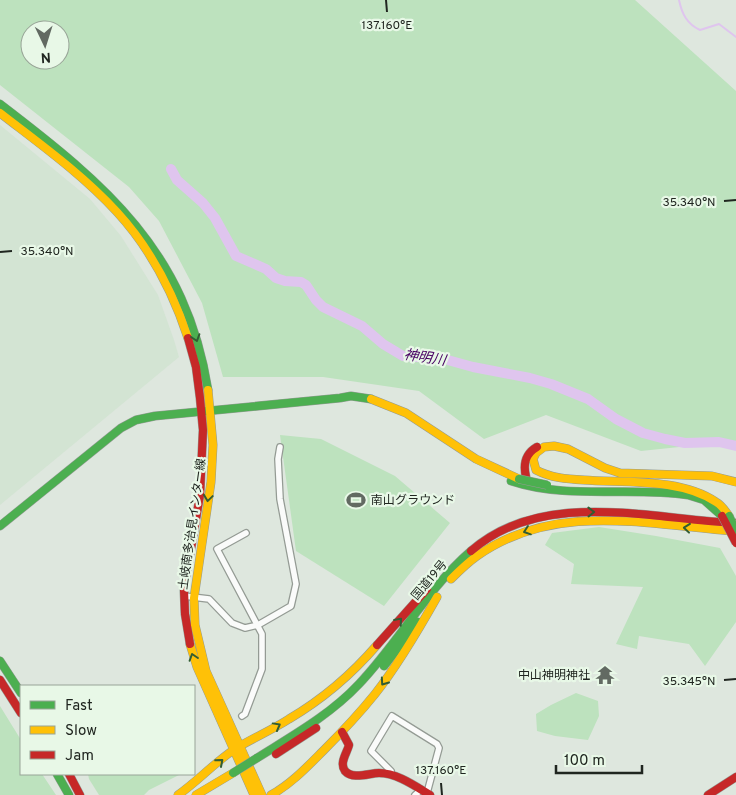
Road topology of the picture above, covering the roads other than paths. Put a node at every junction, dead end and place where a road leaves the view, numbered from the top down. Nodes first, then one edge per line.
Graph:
1 (0, 104) edge
2 (0, 113) edge
3 (340, 398) junction
4 (207, 411) junction
5 (280, 447) dead end
6 (736, 477) edge
7 (522, 478) junction
8 (736, 482) edge
9 (694, 491) junction
10 (636, 515) junction
11 (729, 517) edge
12 (736, 524) edge
13 (0, 526) edge
14 (736, 531) edge
15 (246, 533) dead end
16 (736, 543) edge
17 (479, 544) junction
18 (184, 596) junction
19 (194, 596) junction
20 (437, 597) junction
21 (258, 625) junction
22 (0, 661) edge
23 (0, 680) edge
24 (20, 691) edge
25 (20, 710) edge
26 (242, 716) dead end
27 (342, 732) junction
28 (237, 748) junction
29 (258, 761) junction
30 (391, 770) dead end
31 (58, 775) edge
32 (70, 775) edge
33 (235, 775) junction
34 (736, 777) edge
35 (423, 793) edge
36 (69, 795) edge
37 (80, 795) edge
38 (178, 795) edge
39 (196, 795) edge
40 (209, 795) edge
41 (254, 795) edge
42 (262, 795) edge
43 (271, 795) edge
44 (708, 795) edge

1 -> 4 main road, 土岐南多治見インター線
2 - 4 main road, 土岐南多治見インター線
3 - 4 main road
3 - 7 main road
3 - 11 main road
4 - 13 main road
4 - 18 main road, 土岐南多治見インター線
4 -> 19 main road, 土岐南多治見インター線
5 - 21 street
6 - 7 main road
7 - 9 main road, bridge
8 - 9 main road
9 - 11 main road
10 - 11 main road
10 - 12 main road, 国道19号
17 -> 10 main road, 国道19号
11 - 14 main road, bridge
11 - 16 main road, bridge
14 -> 20 main road, 国道19号
15 - 21 street
28 -> 17 main road
17 - 29 main road, 国道19号
18 - 19 street
28 -> 18 main road, 土岐南多治見インター線
19 - 21 street
19 - 28 main road, 土岐南多治見インター線
20 -> 27 main road
20 - 29 main road, 国道19号
21 - 26 street
22 - 24 main road
23 - 25 main road
27 - 35 main road
27 - 42 street
27 - 43 main road
38 -> 28 main road
28 - 41 main road
28 - 42 main road
29 - 33 main road, 国道19号
30 - 35 street
31 - 36 main road
32 - 37 main road
33 - 39 main road, 国道19号
33 - 40 main road, 国道19号
34 - 44 main road

